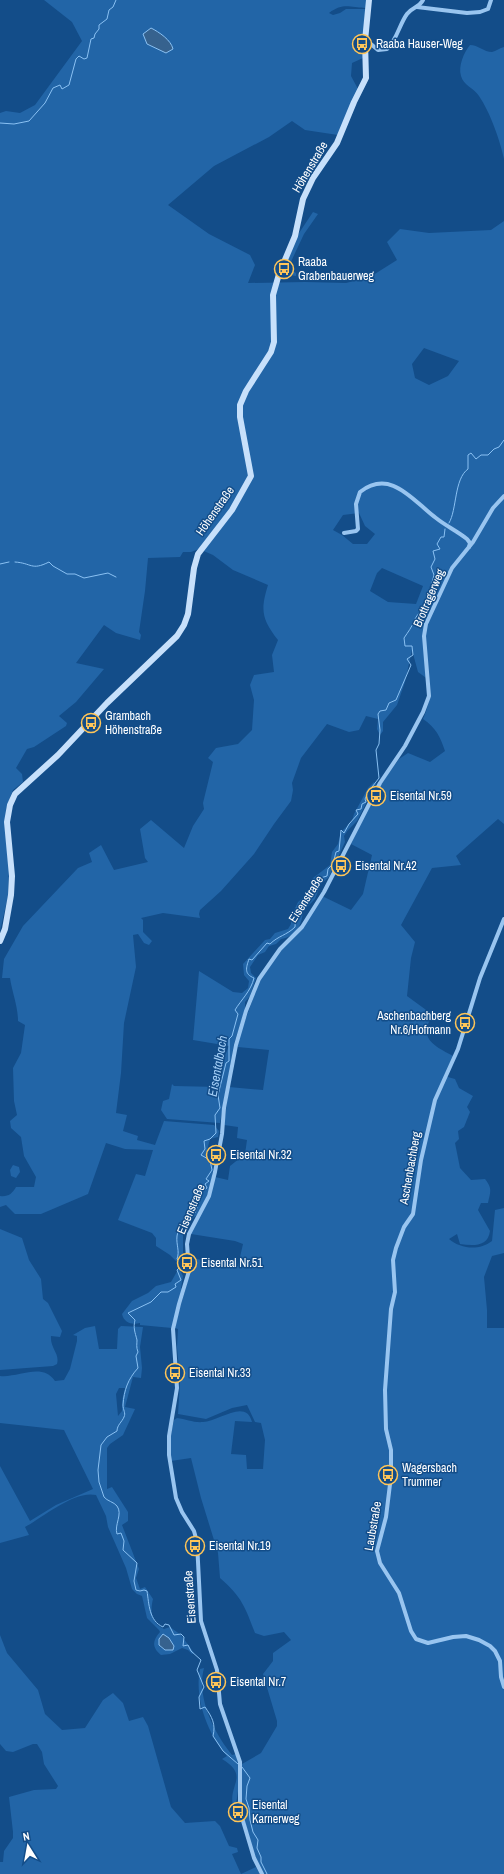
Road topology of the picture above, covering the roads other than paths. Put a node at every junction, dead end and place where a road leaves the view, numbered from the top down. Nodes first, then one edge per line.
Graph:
1 (369, 0) edge
2 (423, 0) edge
3 (491, 0) edge
4 (417, 7) junction
5 (365, 39) junction
6 (504, 496) edge
7 (344, 533) dead end
8 (469, 547) junction
9 (380, 783) joint
10 (504, 919) edge
11 (0, 941) edge
12 (391, 1476) joint
13 (504, 1687) edge
14 (262, 1874) edge

1 - 5 street, Höhenstraße
2 - 4 street
3 - 4 street
4 - 5 street
5 - 11 street, Höhenstraße
6 - 8 street, Brottragerweg
7 - 8 street
8 - 9 street, Brottragerweg
9 - 14 street, Eisenstraße
10 - 12 street, Aschenbachberg
12 - 13 street, Laubstraße

